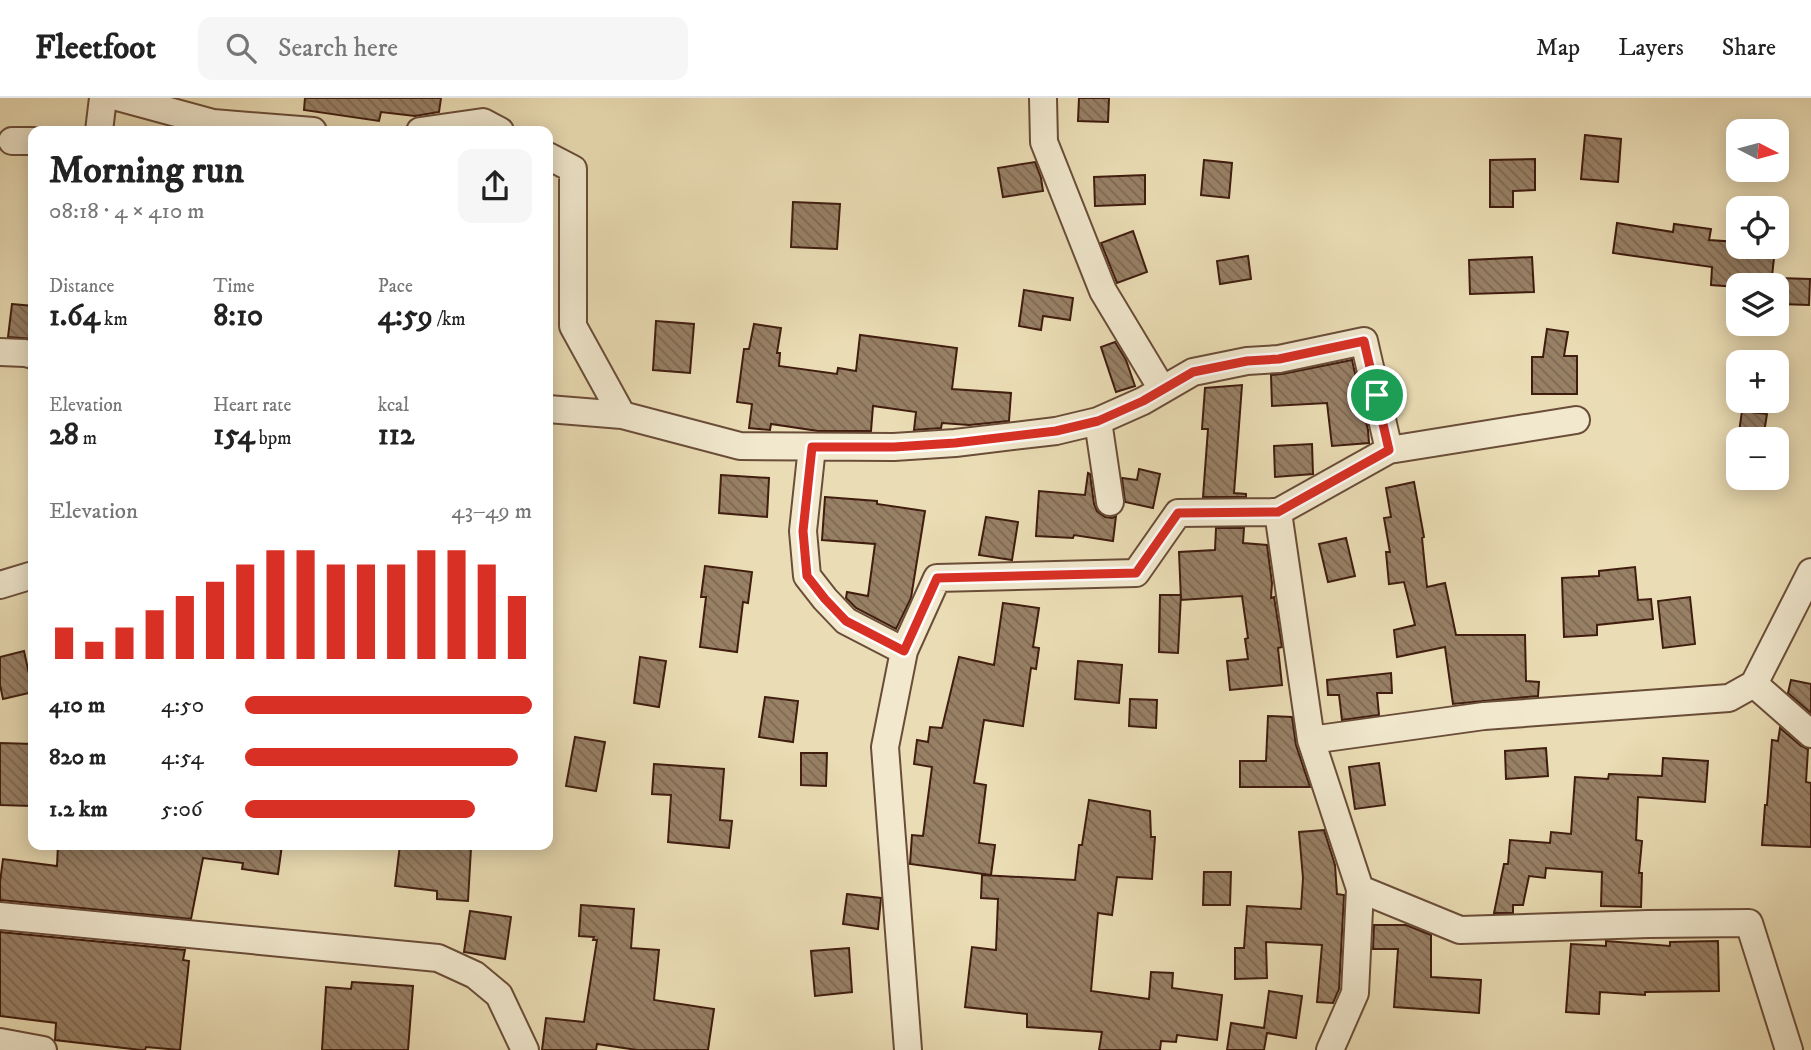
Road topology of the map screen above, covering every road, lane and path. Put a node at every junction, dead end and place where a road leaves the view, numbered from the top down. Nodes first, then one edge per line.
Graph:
1 (103, 98) edge
2 (121, 98) edge
3 (1043, 98) edge
4 (100, 126) edge
5 (250, 126) edge
6 (454, 126) edge
7 (490, 126) edge
8 (553, 159) edge
9 (0, 352) edge
10 (28, 354) edge
11 (1162, 389) junction
12 (553, 409) edge
13 (622, 415) junction
14 (1576, 420) dead end
15 (1098, 421) junction
16 (812, 447) junction
17 (1389, 450) junction
18 (1110, 502) dead end
19 (1278, 512) junction
20 (1810, 575) edge
21 (28, 577) edge
22 (0, 585) edge
23 (904, 651) junction
24 (1754, 684) junction
25 (1811, 734) edge
26 (1311, 740) junction
27 (1360, 889) junction
28 (0, 916) edge
29 (0, 1042) edge
30 (43, 1050) edge
31 (525, 1050) edge
32 (908, 1050) edge
33 (1330, 1050) edge
34 (1789, 1050) edge

1 - 4 street
2 - 5 street
3 - 11 street
6 - 7 street
8 - 13 street
9 - 10 street
11 - 15 street
11 - 17 street
12 - 13 street
13 - 16 street
14 - 17 street
15 - 16 street
15 - 18 street
16 - 23 street
17 - 19 street
19 - 23 street
19 - 26 street
20 - 24 street
21 - 22 street
23 - 32 street
24 - 25 street
24 - 26 street
26 - 27 street
27 - 33 street
27 - 34 street
28 - 31 street
29 - 30 street

